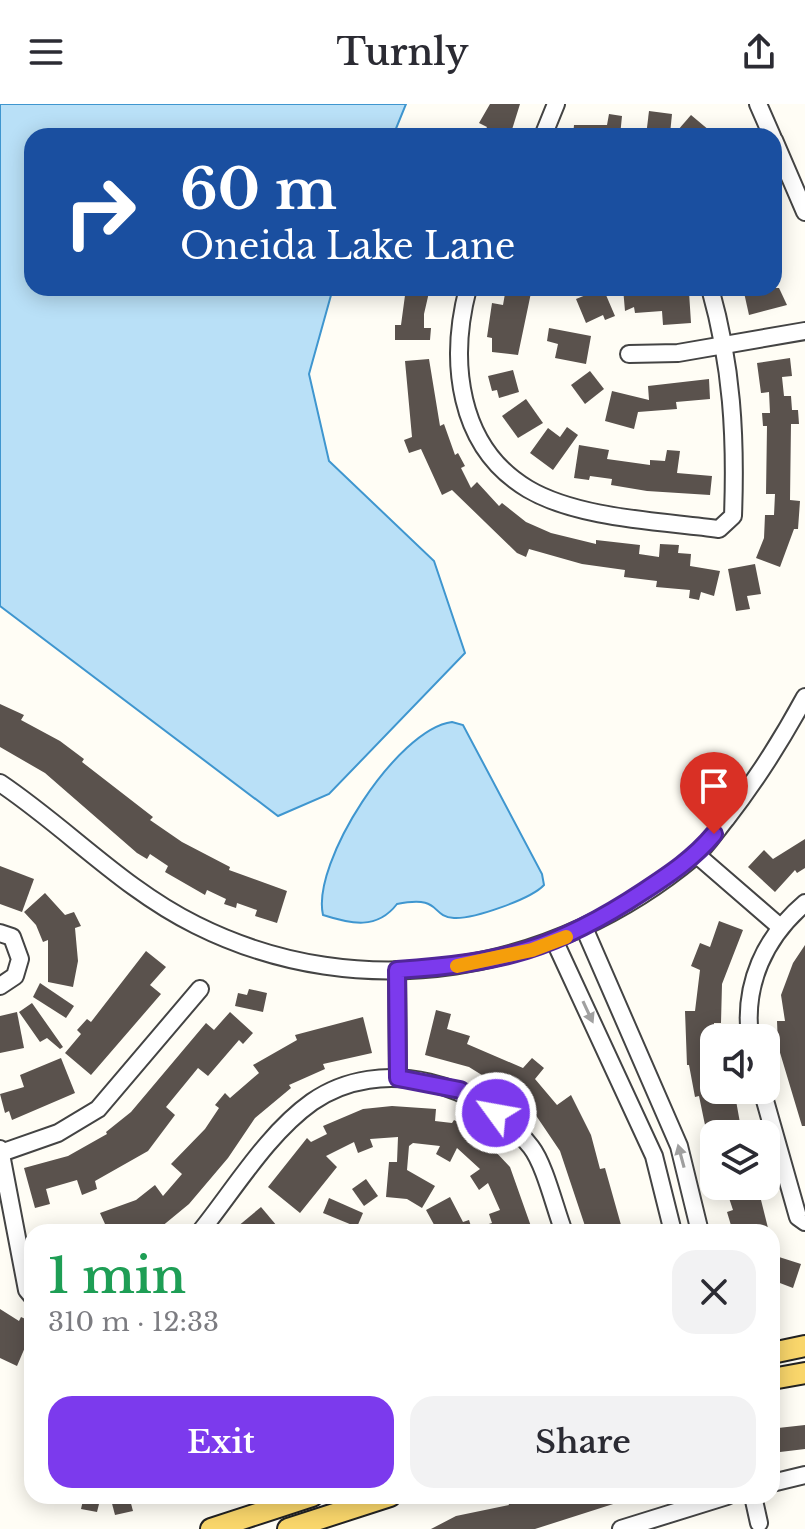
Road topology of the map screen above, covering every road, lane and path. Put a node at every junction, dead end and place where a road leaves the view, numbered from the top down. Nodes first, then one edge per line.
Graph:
1 (556, 104) edge
2 (758, 104) edge
3 (546, 128) edge
4 (769, 128) edge
5 (782, 159) edge
6 (805, 212) edge
7 (466, 296) edge
8 (712, 296) edge
9 (805, 331) edge
10 (726, 346) junction
11 (629, 354) dead end
12 (805, 697) edge
13 (0, 783) edge
14 (697, 855) junction
15 (805, 903) edge
16 (779, 926) junction
17 (585, 930) junction
18 (0, 933) edge
19 (555, 942) junction
20 (397, 970) junction
21 (0, 986) edge
22 (200, 989) dead end
23 (750, 1024) edge
24 (398, 1078) junction
25 (766, 1104) edge
26 (1, 1151) edge
27 (802, 1219) edge
28 (206, 1224) edge
29 (561, 1224) edge
30 (671, 1224) edge
31 (698, 1224) edge
32 (24, 1273) edge
33 (805, 1346) edge
34 (780, 1351) edge
35 (805, 1373) edge
36 (780, 1378) edge
37 (805, 1475) edge
38 (780, 1481) edge
39 (288, 1504) edge
40 (365, 1504) edge
41 (701, 1504) edge
42 (755, 1504) edge
43 (759, 1523) dead end
44 (211, 1529) edge
45 (288, 1529) edge
46 (621, 1529) edge

1 - 3 street
2 - 4 street
5 - 6 street
7 - 10 street
8 - 10 street
9 - 10 street
10 - 11 street
12 - 14 street
13 - 20 street
14 - 16 street
14 - 17 street
15 - 16 street
16 - 23 street
17 - 19 street
31 -> 17 street
18 - 21 street
19 - 20 street
19 -> 30 street
20 - 24 street
22 - 26 street
24 - 28 street
24 - 29 street
25 - 27 street
26 - 32 street
33 - 34 main road
35 - 36 main road
37 - 38 street
39 - 44 main road
40 - 45 main road
41 - 46 street
42 - 43 street

